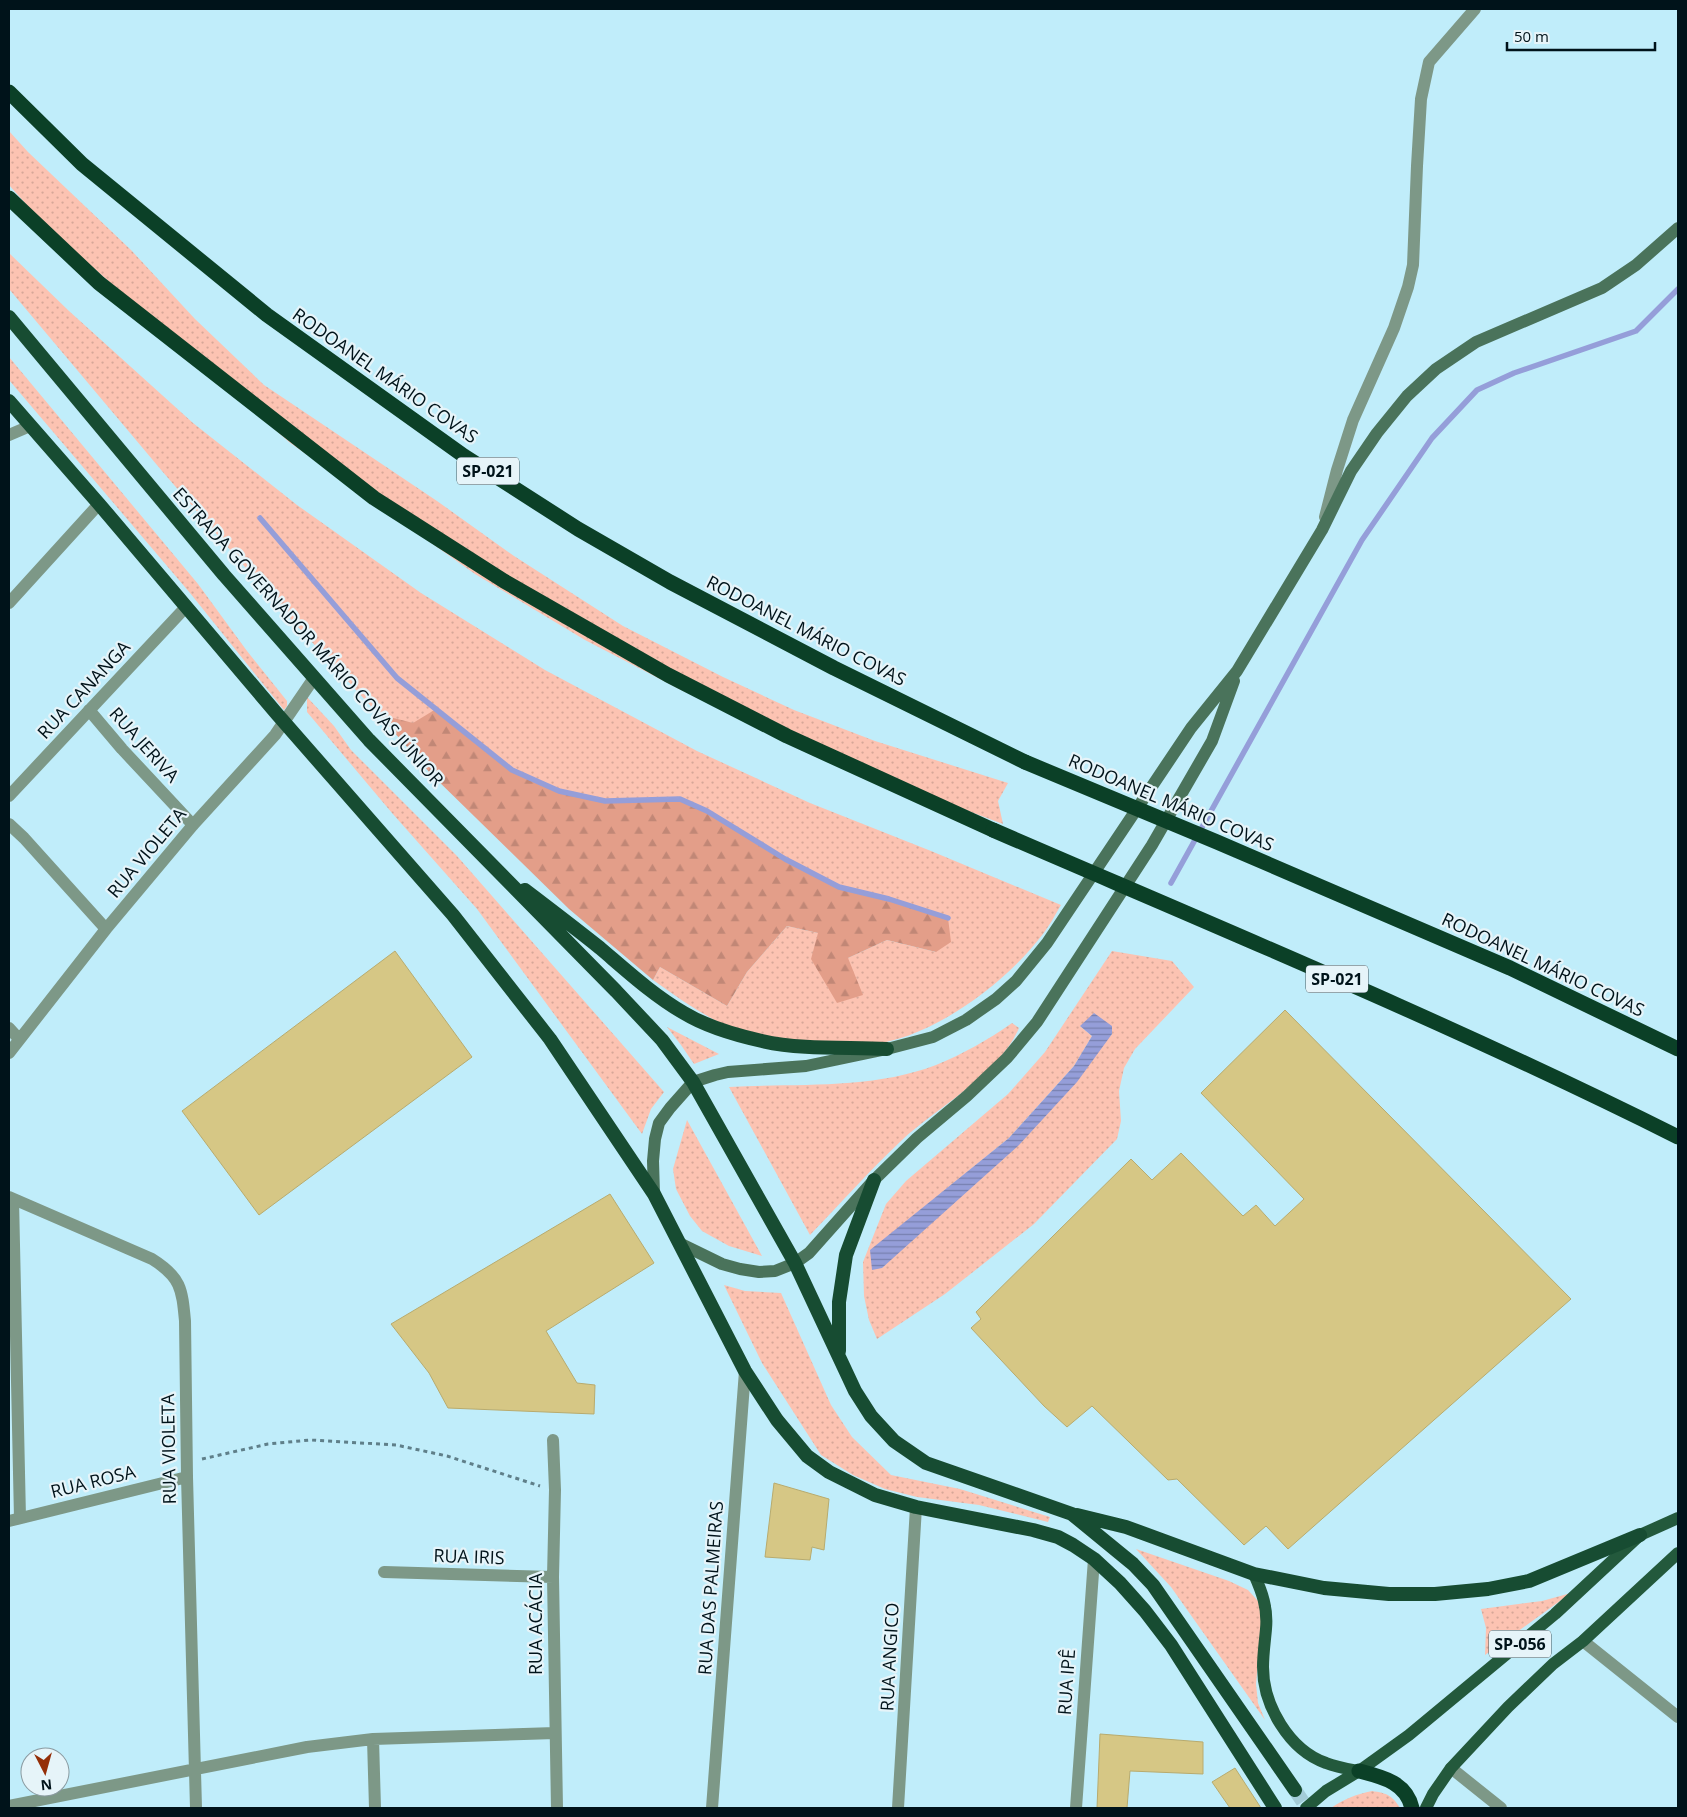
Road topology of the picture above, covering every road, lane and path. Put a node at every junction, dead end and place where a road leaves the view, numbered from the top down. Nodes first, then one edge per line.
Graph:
1 (1475, 9) edge
2 (9, 92) edge
3 (9, 198) edge
4 (1678, 228) edge
5 (9, 317) edge
6 (9, 401) edge
7 (30, 426) junction
8 (9, 435) edge
9 (99, 504) junction
10 (1322, 530) junction
11 (9, 603) edge
12 (185, 608) junction
13 (1238, 671) junction
14 (314, 678) junction
15 (89, 710) junction
16 (284, 722) junction
17 (9, 796) edge
18 (9, 824) edge
19 (193, 825) junction
20 (488, 863) junction
21 (106, 929) junction
22 (9, 1028) edge
23 (19, 1040) junction
24 (887, 1049) junction
25 (1678, 1049) edge
26 (9, 1053) edge
27 (693, 1082) junction
28 (1678, 1137) edge
29 (874, 1180) junction
30 (654, 1194) junction
31 (11, 1198) edge
32 (681, 1244) junction
33 (795, 1263) junction
34 (839, 1357) junction
35 (745, 1370) junction
36 (553, 1440) dead end
37 (187, 1477) junction
38 (555, 1490) junction
39 (916, 1507) junction
40 (1072, 1514) junction
41 (1678, 1518) edge
42 (15, 1520) edge
43 (1640, 1535) junction
44 (1678, 1553) edge
45 (1094, 1559) junction
46 (384, 1572) dead end
47 (1254, 1574) junction
48 (553, 1577) junction
49 (1583, 1641) junction
50 (1678, 1717) edge
51 (555, 1732) junction
52 (372, 1739) junction
53 (1451, 1768) junction
54 (194, 1770) junction
55 (1359, 1771) junction
56 (1295, 1790) tunnel mouth
57 (9, 1806) edge
58 (25, 1806) edge
59 (196, 1808) edge
60 (375, 1808) edge
61 (556, 1808) edge
62 (712, 1808) edge
63 (898, 1808) edge
64 (1076, 1808) edge
65 (1275, 1808) edge
66 (1306, 1808) edge
67 (1412, 1808) edge
68 (1426, 1808) edge
69 (1501, 1808) edge

1 - 10 street
2 - 25 highway, RODOANEL MÁRIO COVAS / SP-021, bridge
3 - 28 highway, SP-021, bridge
4 - 10 main road
5 - 14 highway, ESTRADA GOVERNADOR MÁRIO COVAS JÚNIOR
6 - 7 highway
7 - 8 street
7 - 9 highway
9 - 11 street
9 - 12 highway
10 - 13 main road
12 - 15 street, RUA CANANGA
12 - 16 highway
13 - 24 main road
13 - 29 main road
14 - 16 street, RUA VIOLETA
14 - 20 highway, ESTRADA GOVERNADOR MÁRIO COVAS JÚNIOR
15 - 17 street, RUA CANANGA
15 - 19 street, RUA JERIVA
16 - 19 street, RUA VIOLETA
16 - 30 highway
18 - 21 street
19 - 21 street, RUA VIOLETA
20 - 24 highway
20 - 27 highway, ESTRADA GOVERNADOR MÁRIO COVAS JÚNIOR
21 - 23 street, RUA VIOLETA
22 - 23 street
23 - 26 street, RUA VIOLETA
24 - 27 main road
27 - 30 main road
27 - 33 highway, ESTRADA GOVERNADOR MÁRIO COVAS JÚNIOR
29 - 33 main road
29 - 34 highway
30 - 32 highway
31 - 37 street, RUA VIOLETA
31 - 42 street
32 - 33 main road
32 - 35 highway
33 - 34 highway, ESTRADA GOVERNADOR MÁRIO COVAS JÚNIOR
34 - 40 highway, ESTRADA GOVERNADOR MÁRIO COVAS JÚNIOR
35 - 39 highway
35 - 62 street, RUA DAS PALMEIRAS
36 - 38 street, RUA ACÁCIA
37 - 38 path
37 - 42 street, RUA ROSA
37 - 54 street, RUA VIOLETA
38 - 48 street, RUA ACÁCIA
39 - 45 highway
39 - 63 street, RUA ANGICO
40 - 47 highway
40 - 56 highway
41 - 43 main road, SP-056
43 - 47 highway
43 - 55 main road, SP-056
44 - 49 main road, SP-056
45 - 64 street, RUA IPÊ
45 - 65 highway
46 - 48 street, RUA IRIS
47 - 55 main road
48 - 51 street, RUA ACÁCIA
49 - 50 street
49 - 53 main road, SP-056
51 - 52 street
51 - 61 street, RUA ACÁCIA
52 - 54 street
52 - 60 street
53 - 68 main road, SP-056
53 - 69 street
54 - 58 street
54 - 59 street, RUA VIOLETA
55 - 66 main road, SP-056
55 - 67 highway
57 - 58 street

